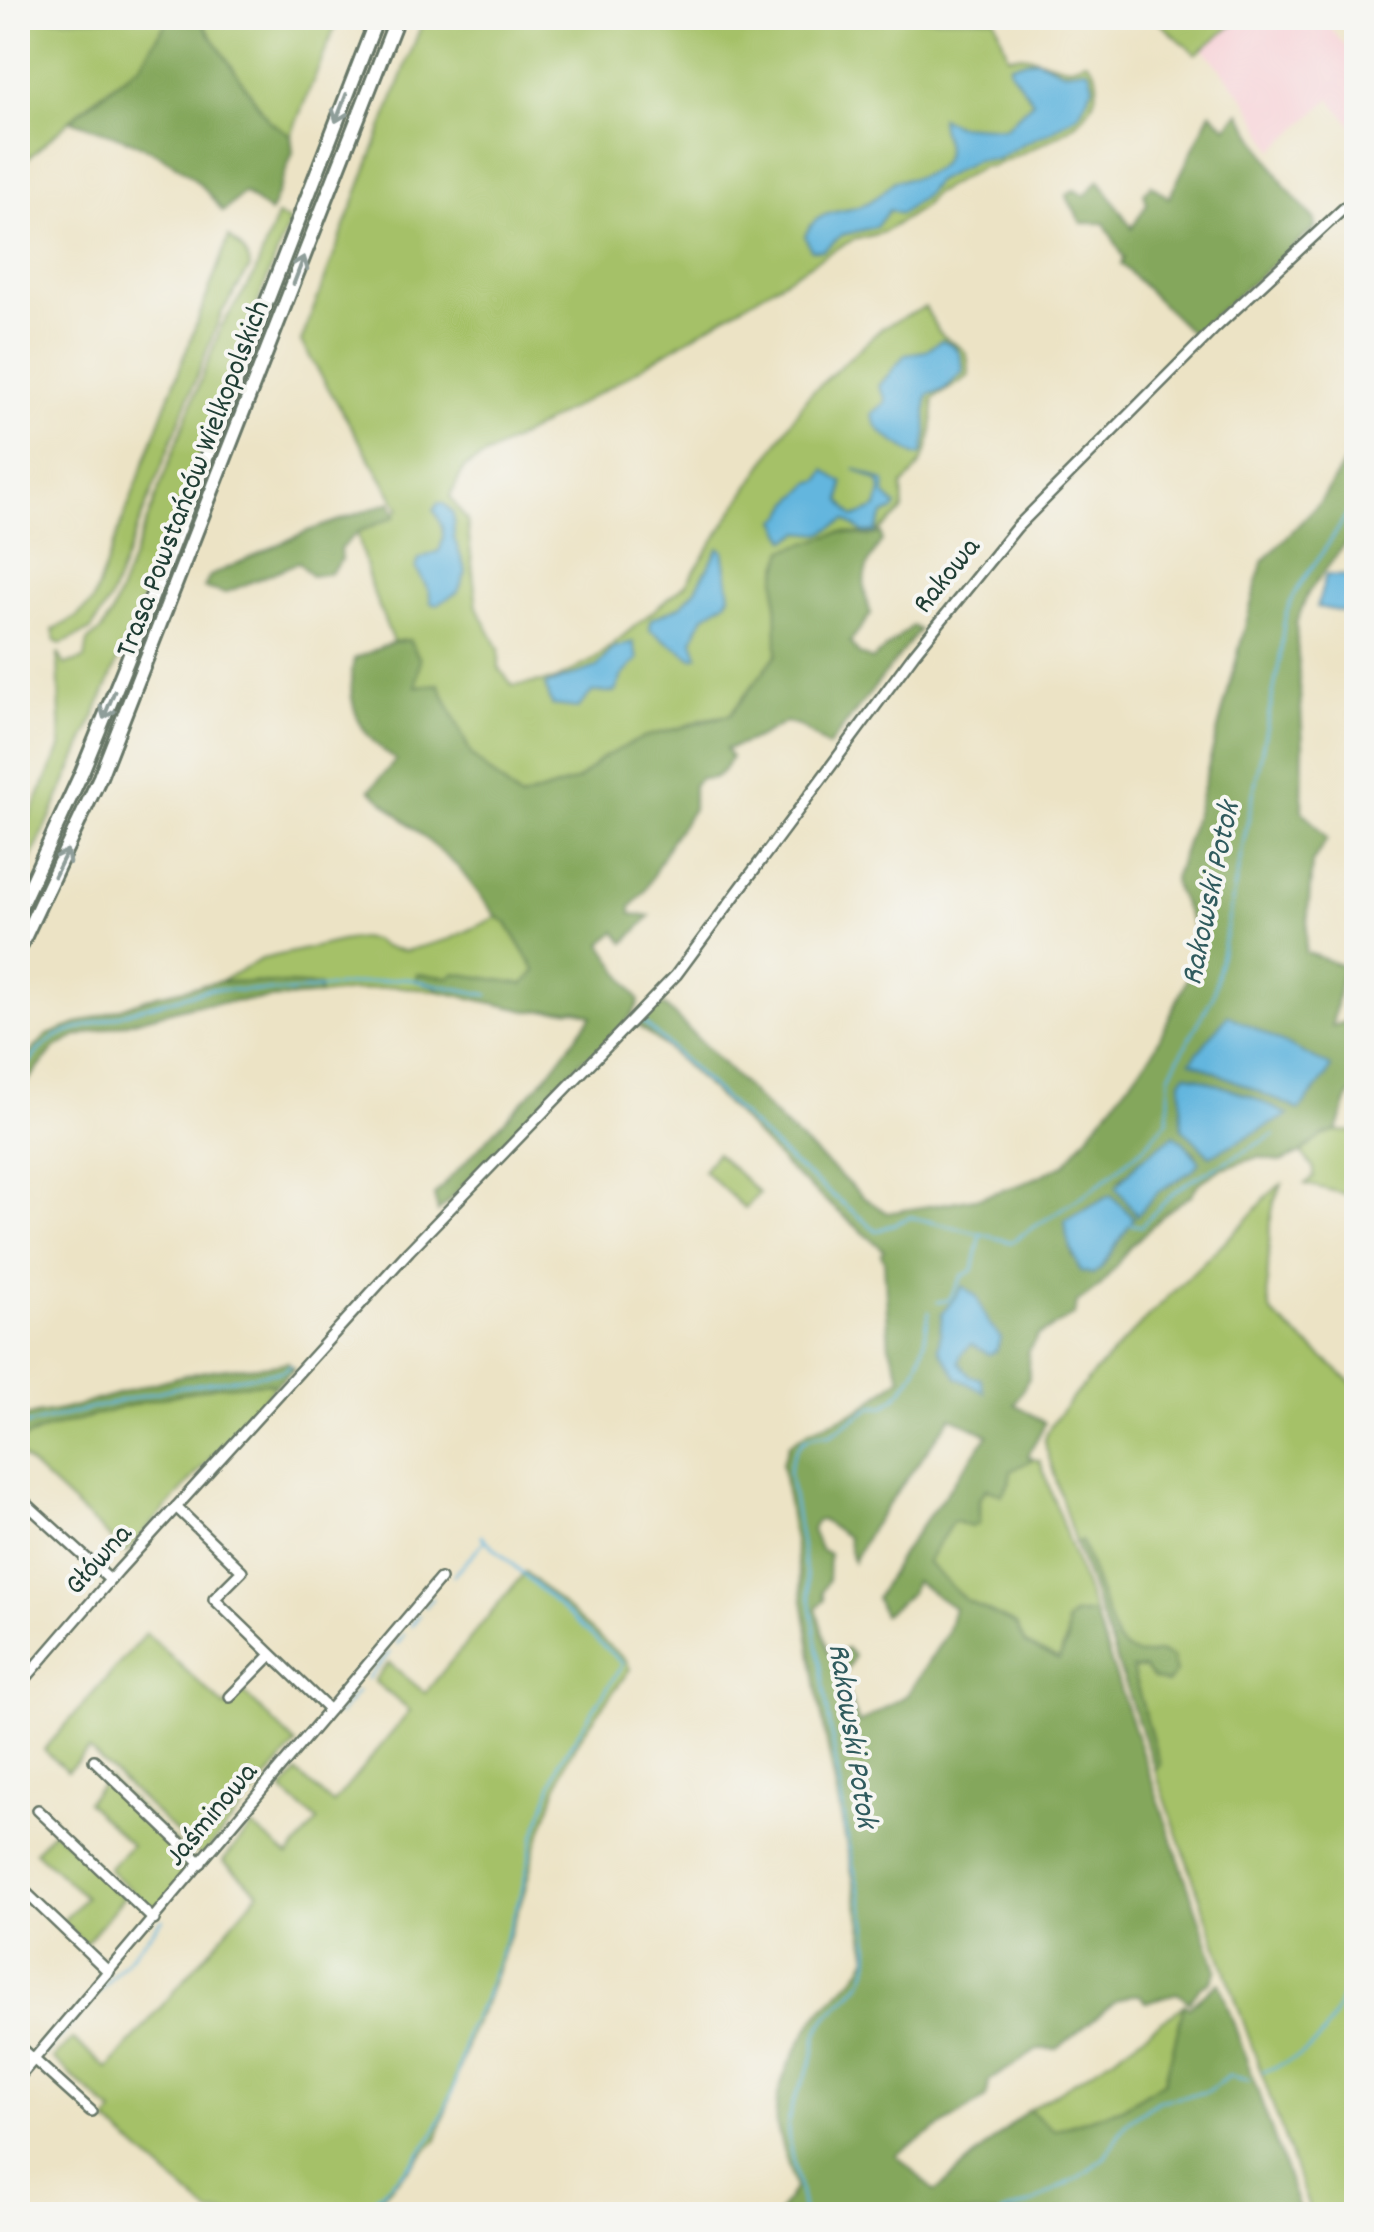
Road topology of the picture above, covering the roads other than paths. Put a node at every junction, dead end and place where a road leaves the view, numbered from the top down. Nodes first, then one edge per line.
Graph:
1 (376, 18) edge
2 (397, 18) edge
3 (1356, 197) edge
4 (18, 911) edge
5 (18, 951) edge
6 (18, 1496) edge
7 (176, 1507) junction
8 (440, 1579) dead end
9 (110, 1580) junction
10 (271, 1655) junction
11 (18, 1687) edge
12 (230, 1696) dead end
13 (329, 1710) junction
14 (94, 1760) dead end
15 (38, 1810) dead end
16 (201, 1863) junction
17 (18, 1885) edge
18 (154, 1920) junction
19 (110, 1972) junction
20 (18, 2045) edge
21 (33, 2060) junction
22 (18, 2078) edge
23 (91, 2111) dead end

1 -> 4 highway, Trasa Powstańców Wielkopolskich
5 -> 2 highway, Trasa Powstańców Wielkopolskich
3 - 7 street, Rakowa
6 - 9 street
7 - 9 street, Główna
7 - 10 street
8 - 13 street, Jaśminowa
9 - 11 street, Główna
10 - 12 street
10 - 13 street
13 - 16 street, Jaśminowa
14 - 16 street
15 - 18 street
16 - 18 street, Jaśminowa
17 - 19 street
18 - 19 street, Jaśminowa
19 - 21 street, Jaśminowa
20 - 21 street
21 - 22 street, Jaśminowa
21 - 23 street

